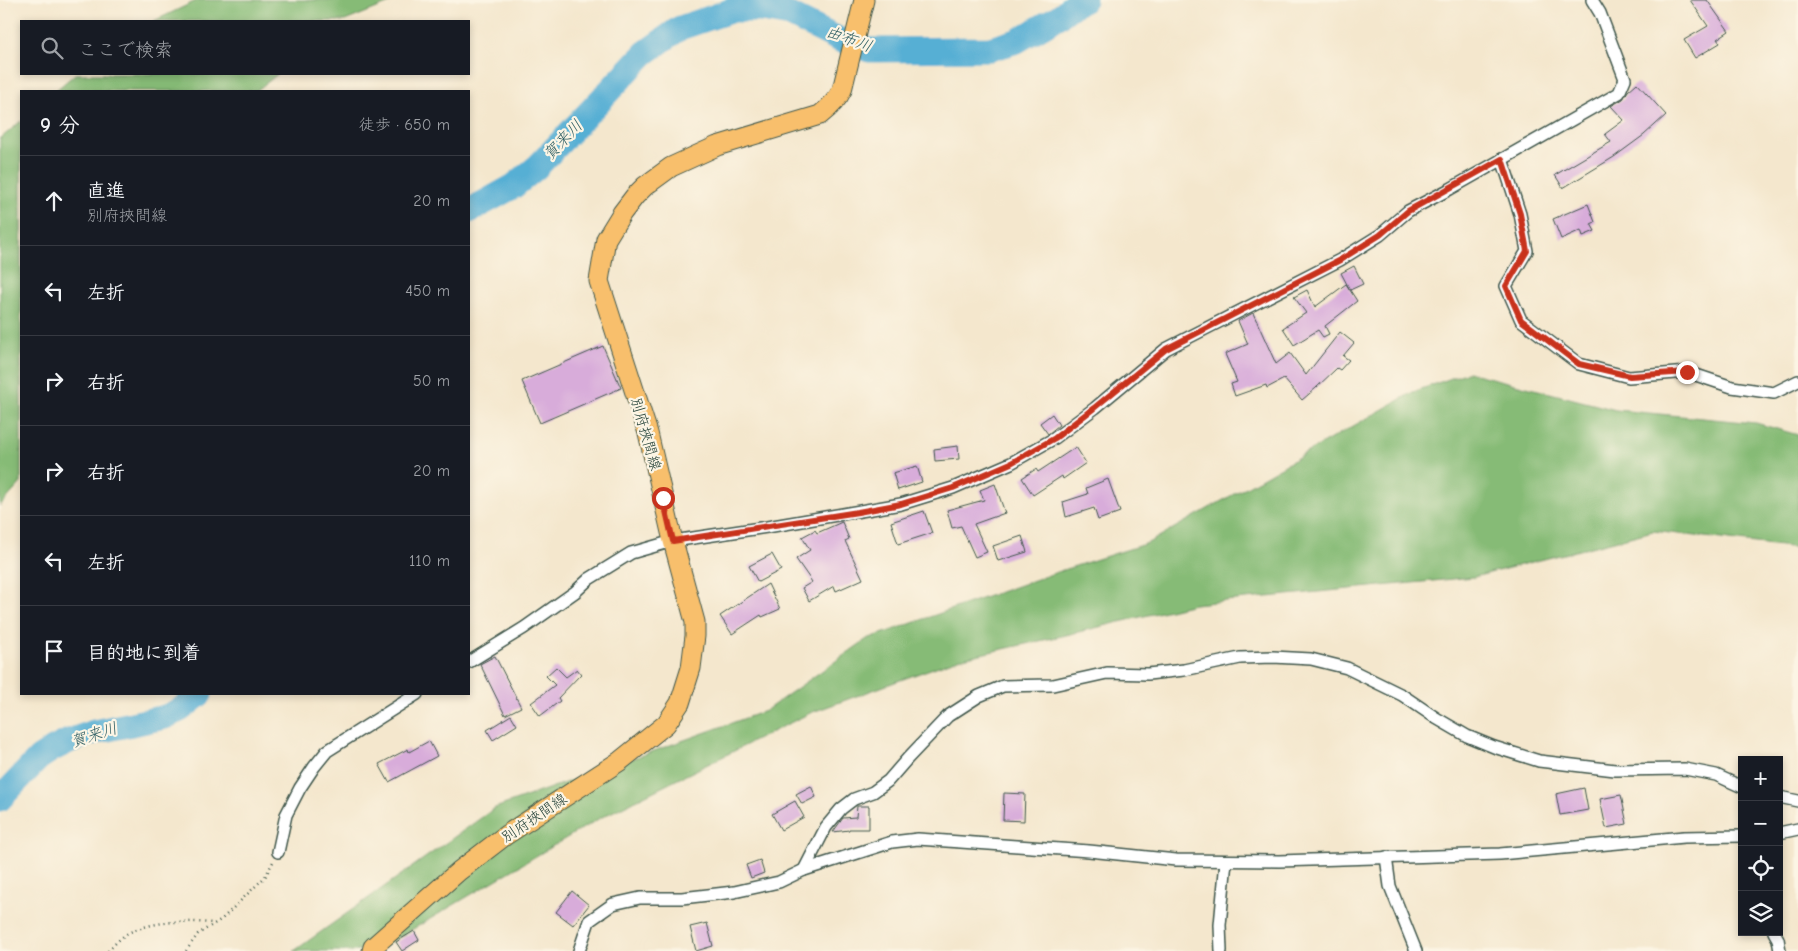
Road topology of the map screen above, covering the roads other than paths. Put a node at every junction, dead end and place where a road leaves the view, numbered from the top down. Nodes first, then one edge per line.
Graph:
1 (864, 0) edge
2 (1592, 0) edge
3 (1502, 159) junction
4 (1798, 382) edge
5 (673, 541) junction
6 (470, 661) edge
7 (415, 695) edge
8 (1738, 784) edge
9 (1783, 798) edge
10 (1798, 801) edge
11 (1798, 828) edge
12 (1783, 832) edge
13 (1738, 836) edge
14 (278, 852) road end
15 (1386, 857) junction
16 (1226, 861) junction
17 (804, 870) junction
18 (1776, 936) edge
19 (372, 951) edge
20 (579, 951) edge
21 (1221, 951) edge
22 (1416, 951) edge
23 (1780, 951) edge

1 - 5 main road, 別府挾間線
2 - 3 street
3 - 4 street
3 - 5 street
5 - 6 street
5 - 19 main road, 別府挾間線
7 - 14 street
8 - 17 street
9 - 10 street
11 - 12 street
13 - 15 street
15 - 16 street
15 - 22 street
16 - 17 street
16 - 21 street
17 - 20 street
18 - 23 street

